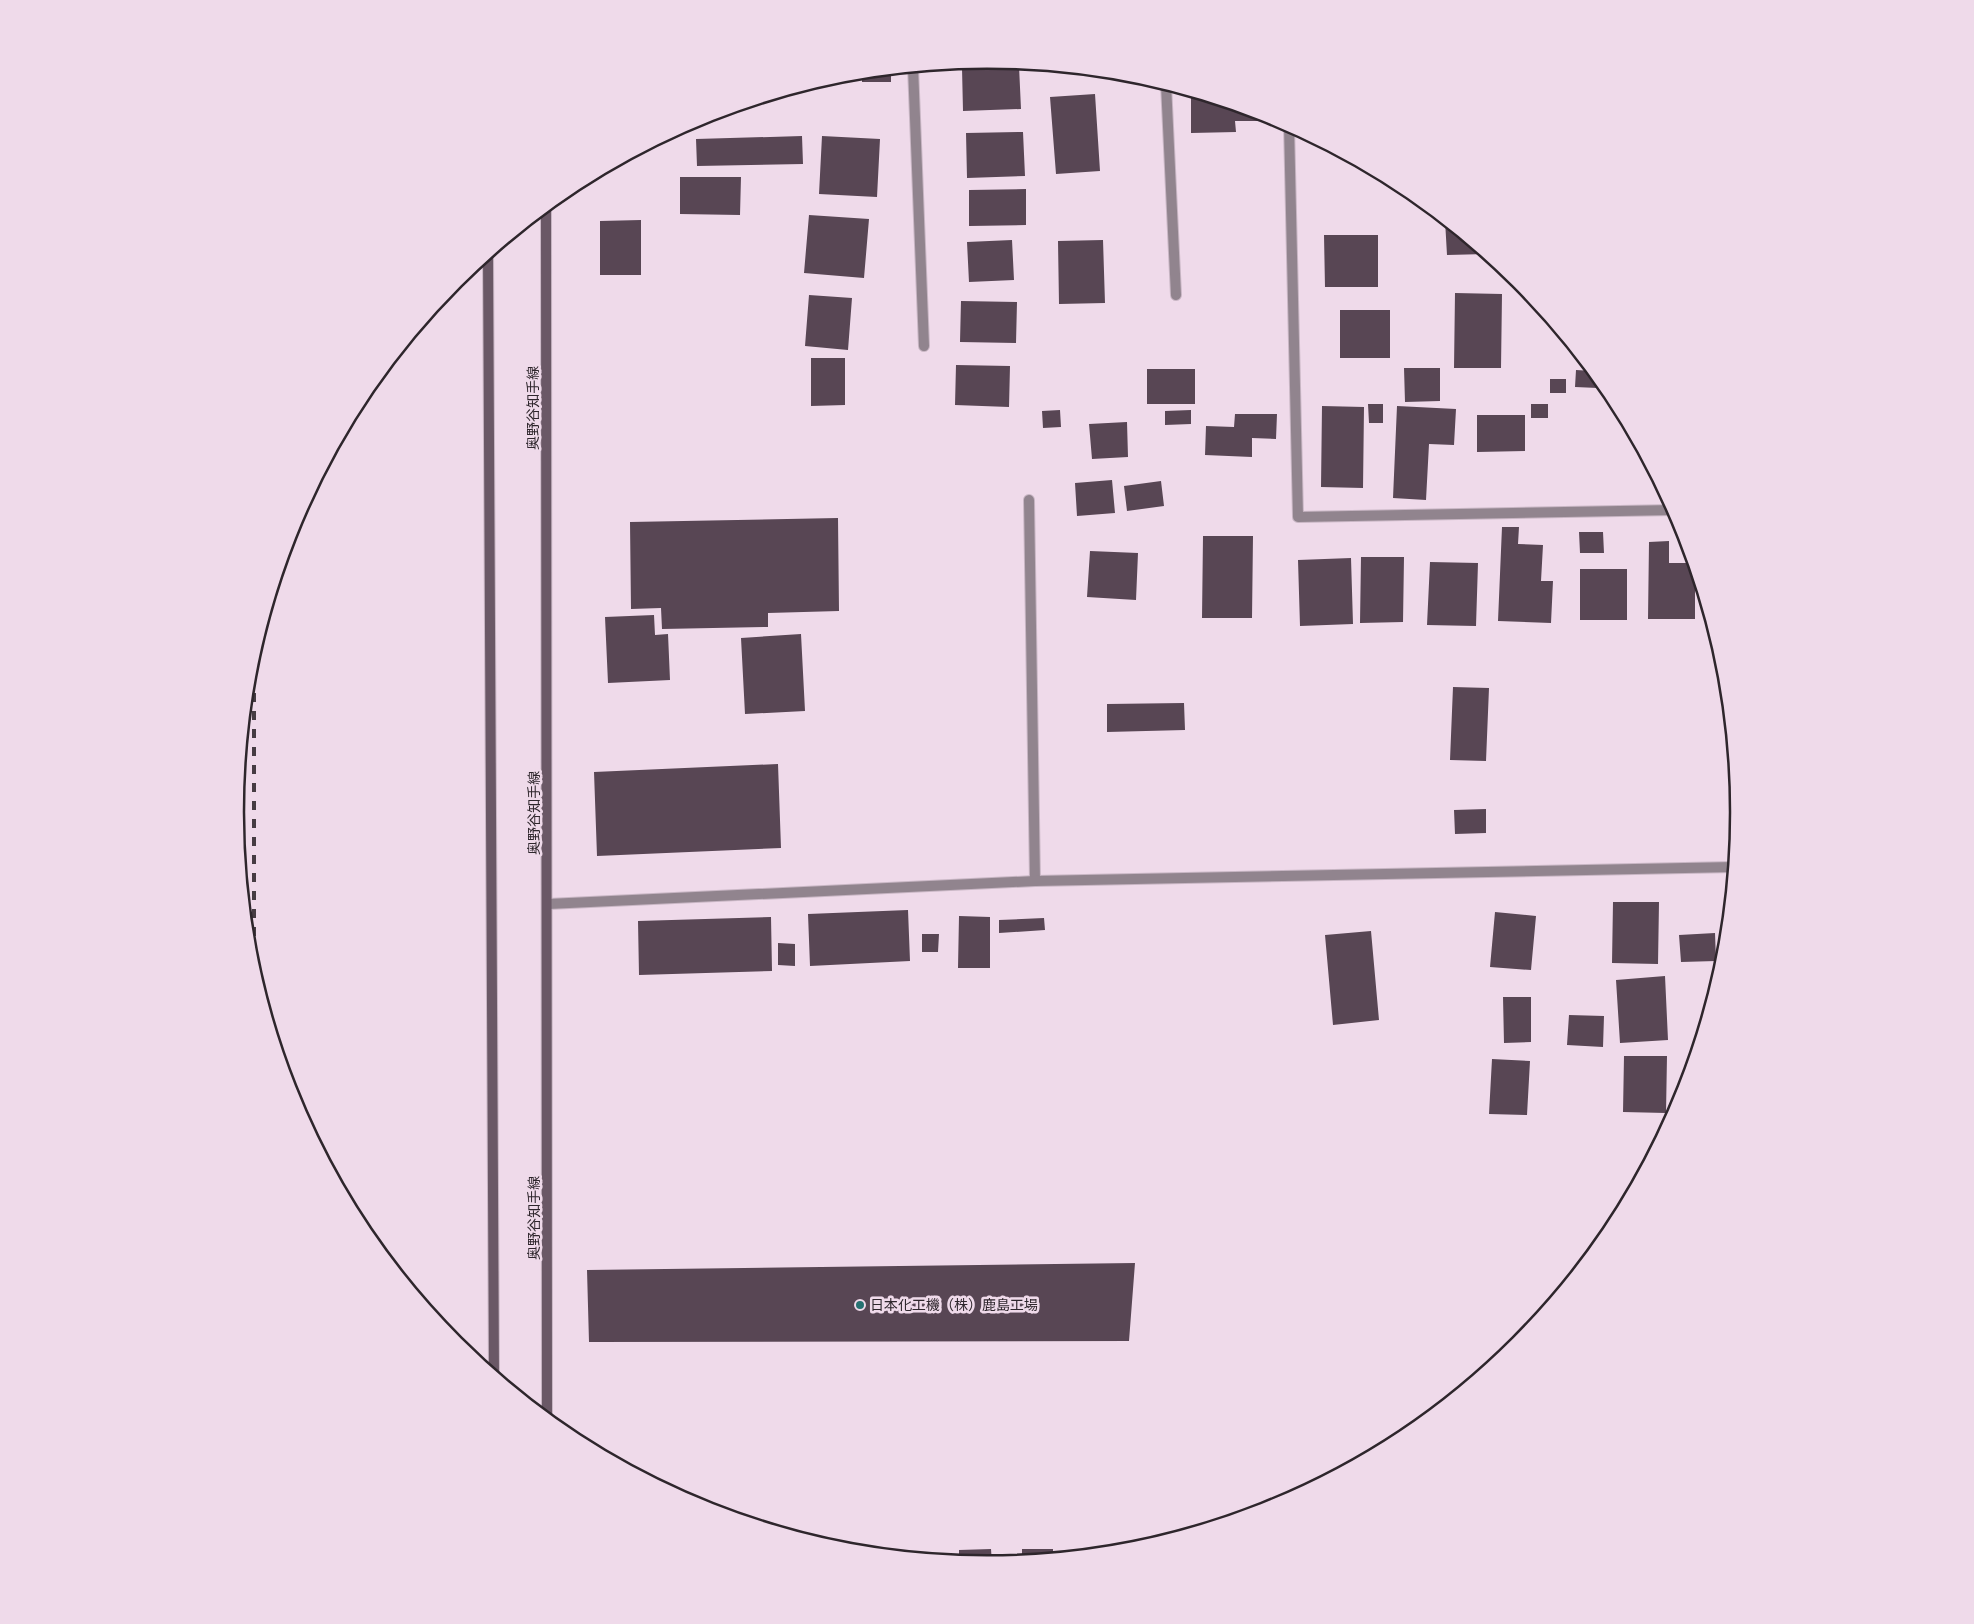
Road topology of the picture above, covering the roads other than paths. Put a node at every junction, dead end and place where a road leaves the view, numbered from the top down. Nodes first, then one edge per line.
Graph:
1 (913, 73) edge
2 (1166, 91) edge
3 (1289, 133) edge
4 (546, 214) edge
5 (488, 261) edge
6 (1176, 295) dead end
7 (924, 346) dead end
8 (1029, 500) dead end
9 (1666, 510) edge
10 (1728, 867) edge
11 (1035, 881) junction
12 (548, 904) junction
13 (494, 1368) edge
14 (548, 1411) edge

1 - 7 street
2 - 6 street
3 - 9 street
4 - 12 main road, 奥野谷知手線
5 - 13 main road
8 - 11 street
10 - 11 street
11 - 12 street
12 - 14 main road, 奥野谷知手線

